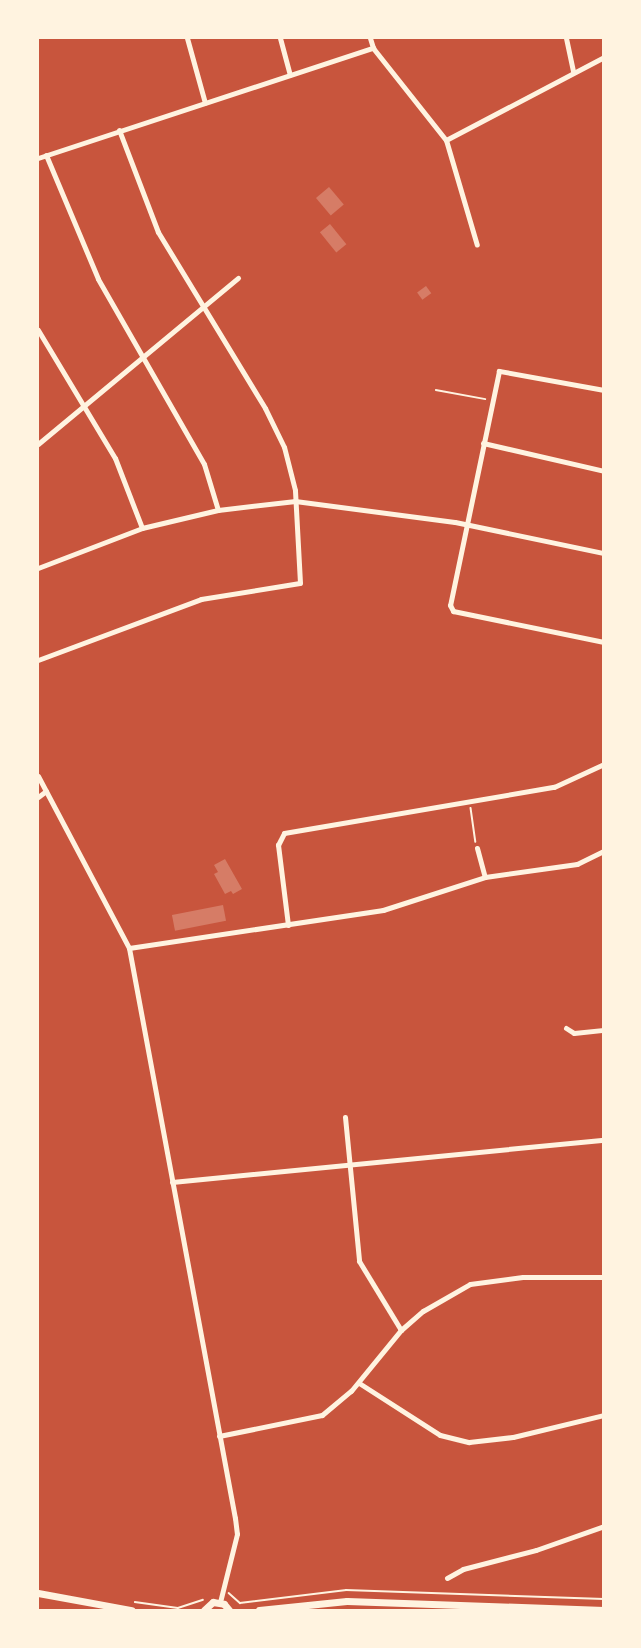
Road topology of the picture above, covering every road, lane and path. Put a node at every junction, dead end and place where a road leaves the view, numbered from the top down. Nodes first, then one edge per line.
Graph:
1 (187, 38) edge
2 (279, 38) edge
3 (370, 38) edge
4 (566, 38) edge
5 (373, 48) junction
6 (603, 57) edge
7 (573, 72) junction
8 (290, 75) junction
9 (205, 103) junction
10 (119, 130) junction
11 (446, 140) junction
12 (46, 155) junction
13 (38, 158) edge
14 (477, 245) dead end
15 (238, 278) dead end
16 (204, 306) junction
17 (38, 330) edge
18 (143, 357) junction
19 (436, 390) dead end
20 (603, 390) edge
21 (485, 399) dead end
22 (83, 407) junction
23 (483, 443) junction
24 (38, 444) edge
25 (603, 471) edge
26 (295, 501) junction
27 (218, 510) junction
28 (464, 524) junction
29 (142, 528) junction
30 (603, 553) edge
31 (38, 568) edge
32 (603, 642) edge
33 (38, 660) edge
34 (603, 764) edge
35 (38, 776) edge
36 (46, 791) junction
37 (38, 797) edge
38 (470, 799) junction
39 (477, 848) joint
40 (603, 851) edge
41 (485, 877) junction
42 (288, 925) junction
43 (129, 948) junction
44 (566, 1028) dead end
45 (603, 1030) edge
46 (345, 1116) dead end
47 (603, 1140) edge
48 (350, 1166) junction
49 (172, 1182) junction
50 (603, 1277) edge
51 (401, 1330) junction
52 (358, 1383) junction
53 (603, 1415) edge
54 (219, 1436) junction
55 (603, 1526) edge
56 (447, 1578) dead end
57 (222, 1592) junction
58 (38, 1593) edge
59 (208, 1597) dead end
60 (603, 1599) edge
61 (134, 1602) dead end
62 (220, 1602) junction
63 (483, 1608) edge
64 (603, 1610) edge
65 (131, 1611) edge
66 (204, 1611) edge
67 (229, 1611) edge
68 (259, 1611) edge

1 - 9 street
2 - 8 street
3 - 5 street
4 - 7 street
5 - 8 street
5 - 11 street
6 - 7 street
7 - 11 street
8 - 9 street
9 - 10 street
10 - 12 street
10 - 16 street
11 - 14 street
12 - 13 street
12 - 18 street
15 - 16 street
16 - 18 street
16 - 26 street
17 - 22 street
18 - 22 street
18 - 27 street
19 - 21 path
20 - 23 street
22 - 24 street
22 - 29 street
23 - 25 street
23 - 28 street
26 - 27 street
26 - 28 street
26 - 33 street
27 - 29 street
28 - 30 street
28 - 32 street
29 - 31 street
34 - 38 street
35 - 36 street
36 - 37 street
36 - 43 street
38 - 39 path
38 - 42 street
39 - 41 street
40 - 41 street
41 - 42 street
42 - 43 street
43 - 49 street
44 - 45 street
46 - 48 street
47 - 48 street
48 - 49 street
48 - 51 street
49 - 54 street
50 - 51 street
51 - 52 street
52 - 53 street
52 - 54 street
54 - 57 street
55 - 56 street
57 - 60 path
57 - 62 street
58 - 65 street
59 - 61 path
62 - 66 street
62 - 67 street
63 - 64 street
63 - 68 street

